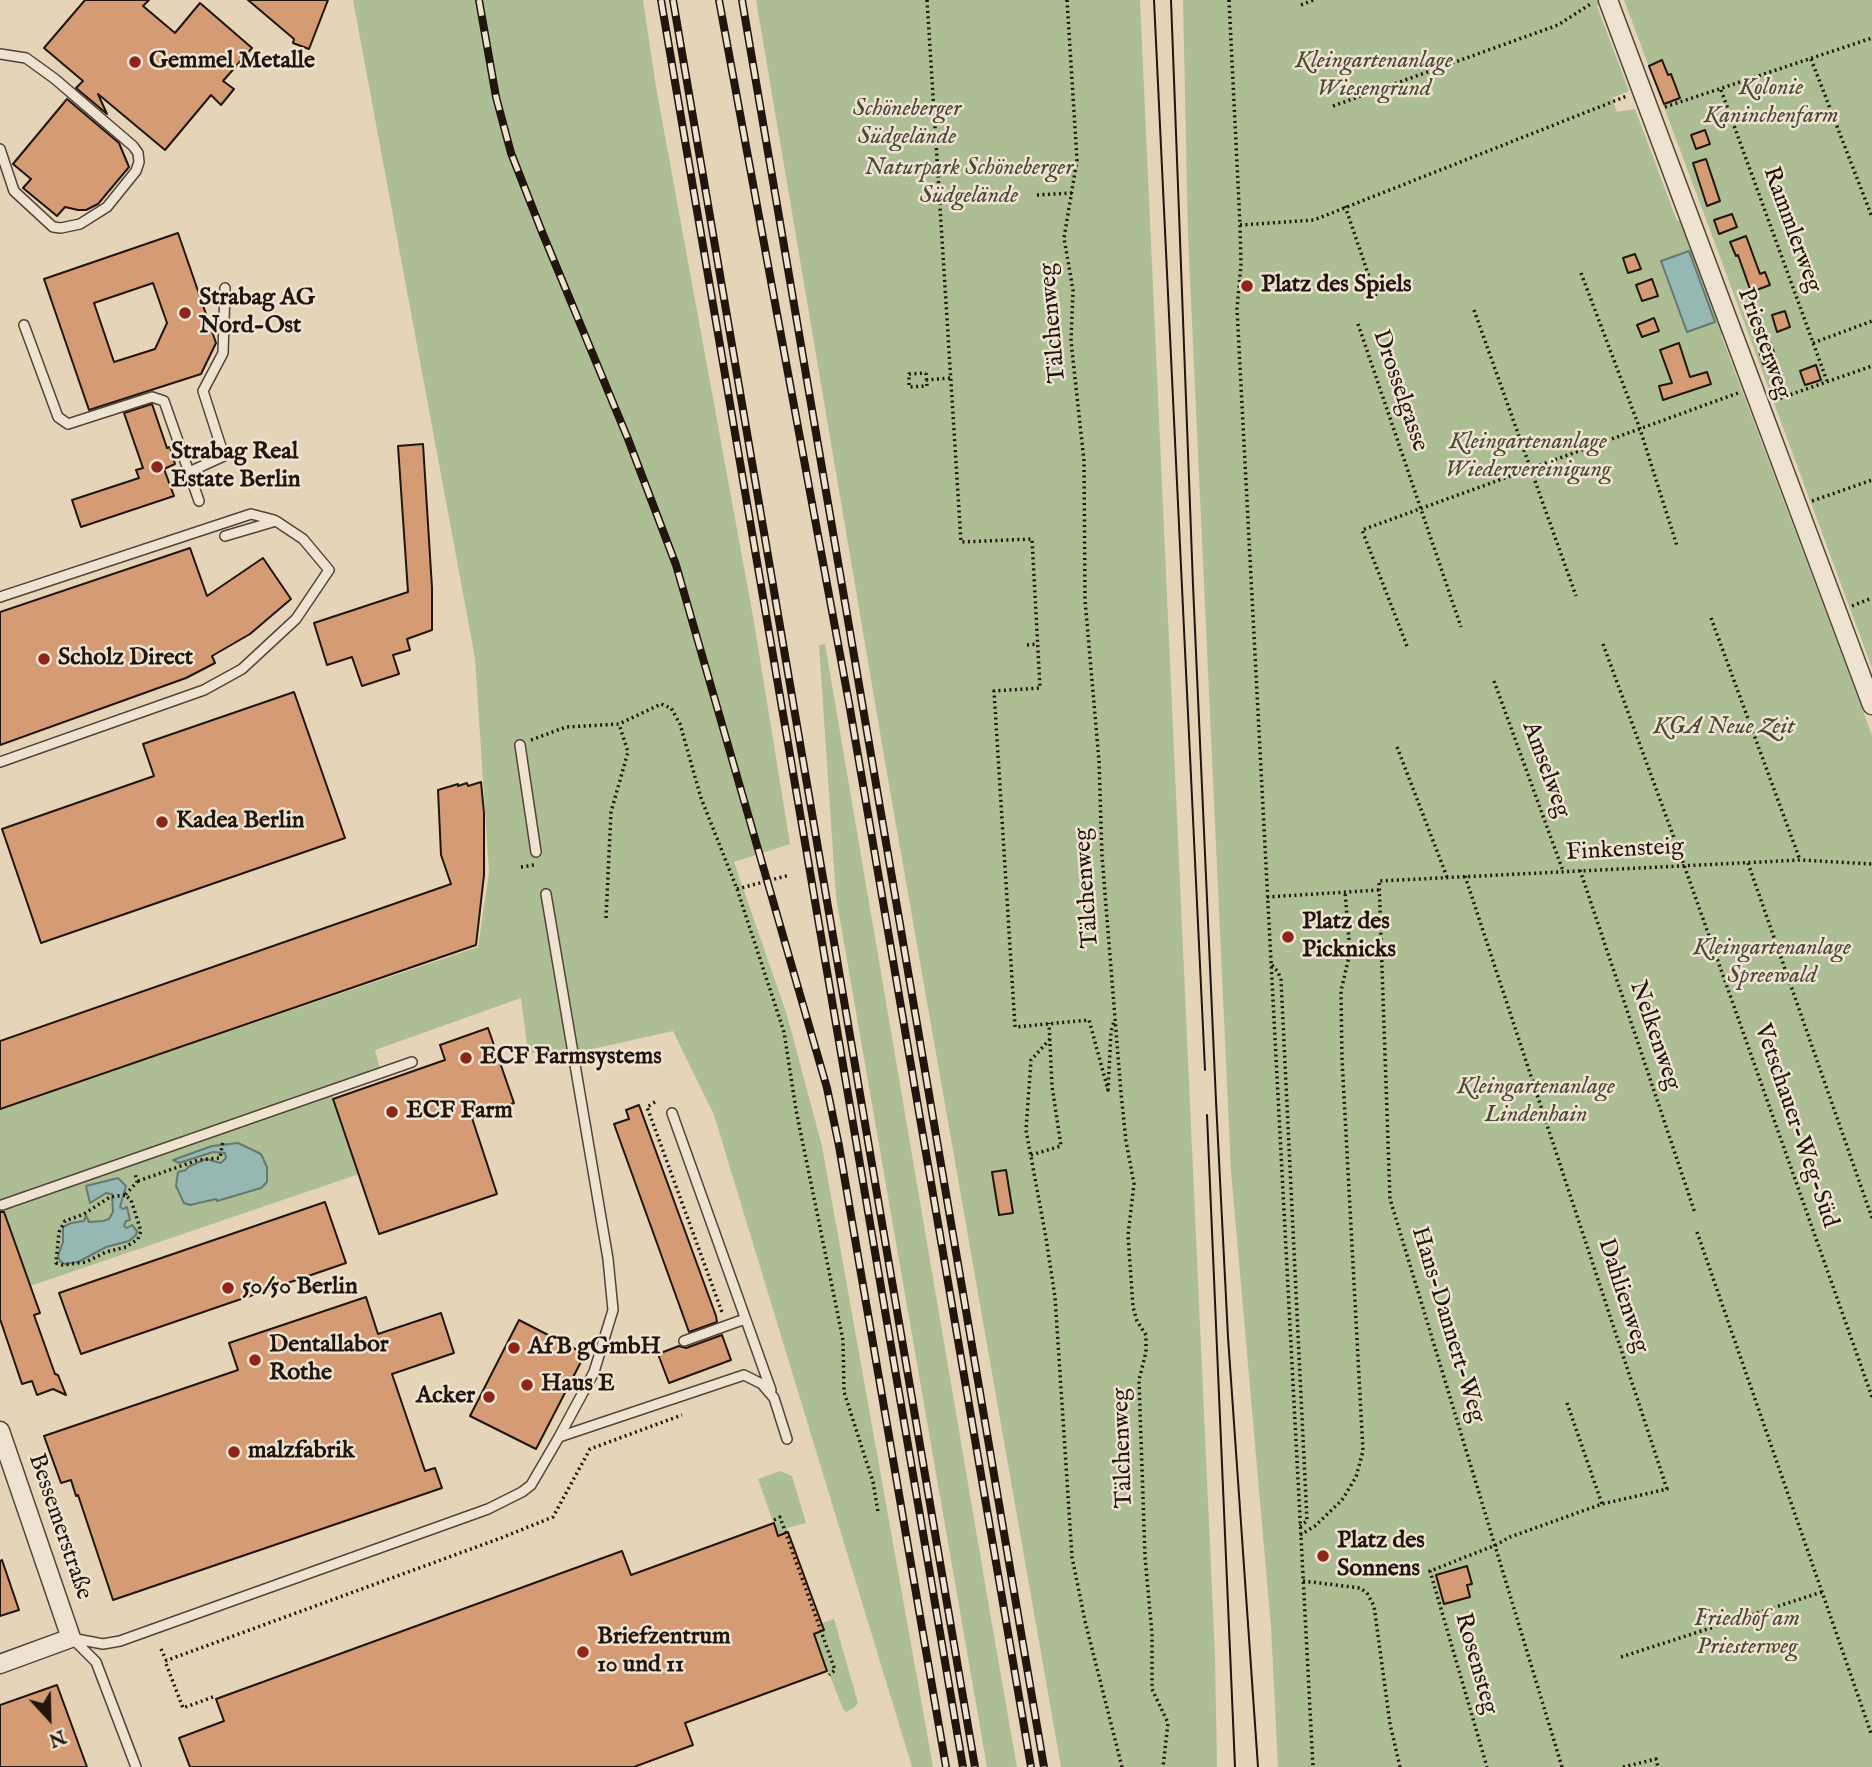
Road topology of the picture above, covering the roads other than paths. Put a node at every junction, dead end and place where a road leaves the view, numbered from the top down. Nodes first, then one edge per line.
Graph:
1 (1608, 0) edge
2 (0, 54) edge
3 (0, 149) edge
4 (225, 288) dead end
5 (24, 325) dead end
6 (189, 472) junction
7 (199, 501) dead end
8 (276, 521) junction
9 (225, 536) dead end
10 (0, 597) edge
11 (1872, 705) edge
12 (520, 745) road end
13 (0, 762) edge
14 (536, 852) dead end
15 (546, 894) dead end
16 (412, 1062) dead end
17 (672, 1113) dead end
18 (2, 1205) dead end
19 (745, 1319) junction
20 (684, 1341) dead end
21 (774, 1398) junction
22 (0, 1431) edge
23 (559, 1437) junction
24 (787, 1439) dead end
25 (71, 1638) junction
26 (0, 1664) edge
27 (136, 1767) edge

1 - 11 street, Priesterweg
2 - 3 lane
4 - 6 lane
5 - 6 lane
6 - 7 lane
8 - 9 lane
8 - 10 lane
8 - 13 lane
12 - 14 lane
15 - 23 lane
16 - 18 lane
17 - 19 lane
19 - 20 lane
19 - 21 lane
21 - 23 lane
21 - 24 lane
22 - 25 street, Bessemerstraße
23 - 25 lane
25 - 26 street
25 - 27 lane

